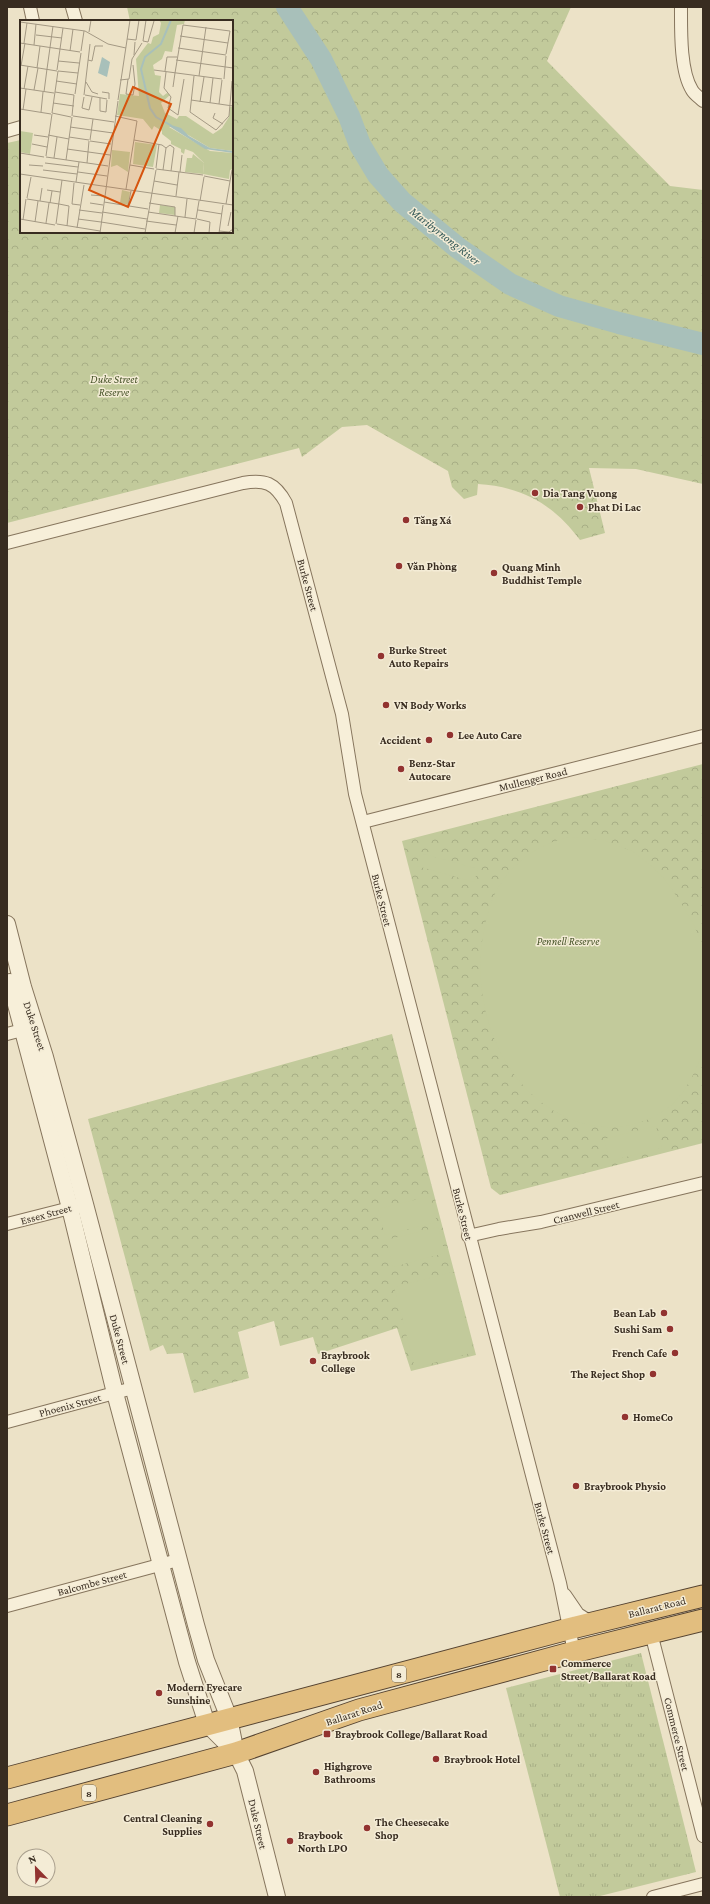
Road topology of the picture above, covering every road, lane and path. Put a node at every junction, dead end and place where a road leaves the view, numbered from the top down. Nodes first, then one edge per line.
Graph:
1 (30, 7) edge
2 (72, 7) edge
3 (681, 7) edge
4 (33, 20) edge
5 (76, 20) edge
6 (703, 101) edge
7 (20, 127) edge
8 (7, 131) edge
9 (7, 543) edge
10 (703, 736) edge
11 (363, 822) junction
12 (7, 924) edge
13 (7, 969) edge
14 (29, 1028) junction
15 (7, 1034) edge
16 (703, 1183) edge
17 (77, 1206) junction
18 (7, 1224) edge
19 (468, 1236) junction
20 (133, 1388) junction
21 (115, 1393) junction
22 (7, 1422) edge
23 (178, 1560) junction
24 (162, 1564) junction
25 (560, 1583) junction
26 (703, 1596) edge
27 (7, 1606) edge
28 (703, 1620) edge
29 (592, 1623) junction
30 (568, 1629) junction
31 (651, 1633) junction
32 (574, 1652) junction
33 (229, 1718) junction
34 (207, 1724) junction
35 (236, 1753) junction
36 (7, 1778) edge
37 (7, 1815) edge
38 (703, 1836) edge
39 (703, 1884) edge
40 (274, 1896) edge
41 (653, 1897) edge

1 - 4 street
2 - 5 street
3 - 6 street
7 - 8 street
9 - 11 street, Burke Street
10 - 11 street, Mullenger Road
11 - 19 street, Burke Street
12 - 14 street, Duke Street
13 - 14 street, Duke Street
14 - 15 street
14 - 17 street, Duke Street
16 - 19 street, Cranwell Street
17 - 18 street, Essex Street
17 - 20 street, Duke Street
17 - 21 street, Duke Street
19 - 25 street, Burke Street
20 - 21 street, Phoenix Street
20 - 23 street, Duke Street
21 - 22 street, Phoenix Street
21 - 24 street, Duke Street
23 - 24 street, Balcombe Street
23 - 33 street, Duke Street
24 - 27 street, Balcombe Street
24 - 34 street, Duke Street
25 - 29 street, Burke Street
25 - 30 street, Burke Street
26 - 29 highway, Ballarat Road / 8
28 - 31 highway, Ballarat Road / 8
29 - 30 highway, Ballarat Road / 8
30 - 32 street, Burke Street
30 - 33 highway, Ballarat Road / 8
31 - 32 highway, Ballarat Road / 8
31 - 38 street, Commerce Street
32 - 35 highway, Ballarat Road / 8
33 - 34 highway, Ballarat Road / 8
33 - 35 street, Duke Street
34 - 35 street, Duke Street
34 - 36 highway, Ballarat Road / 8
35 - 37 highway, Ballarat Road / 8
35 - 40 street, Duke Street
39 - 41 street

